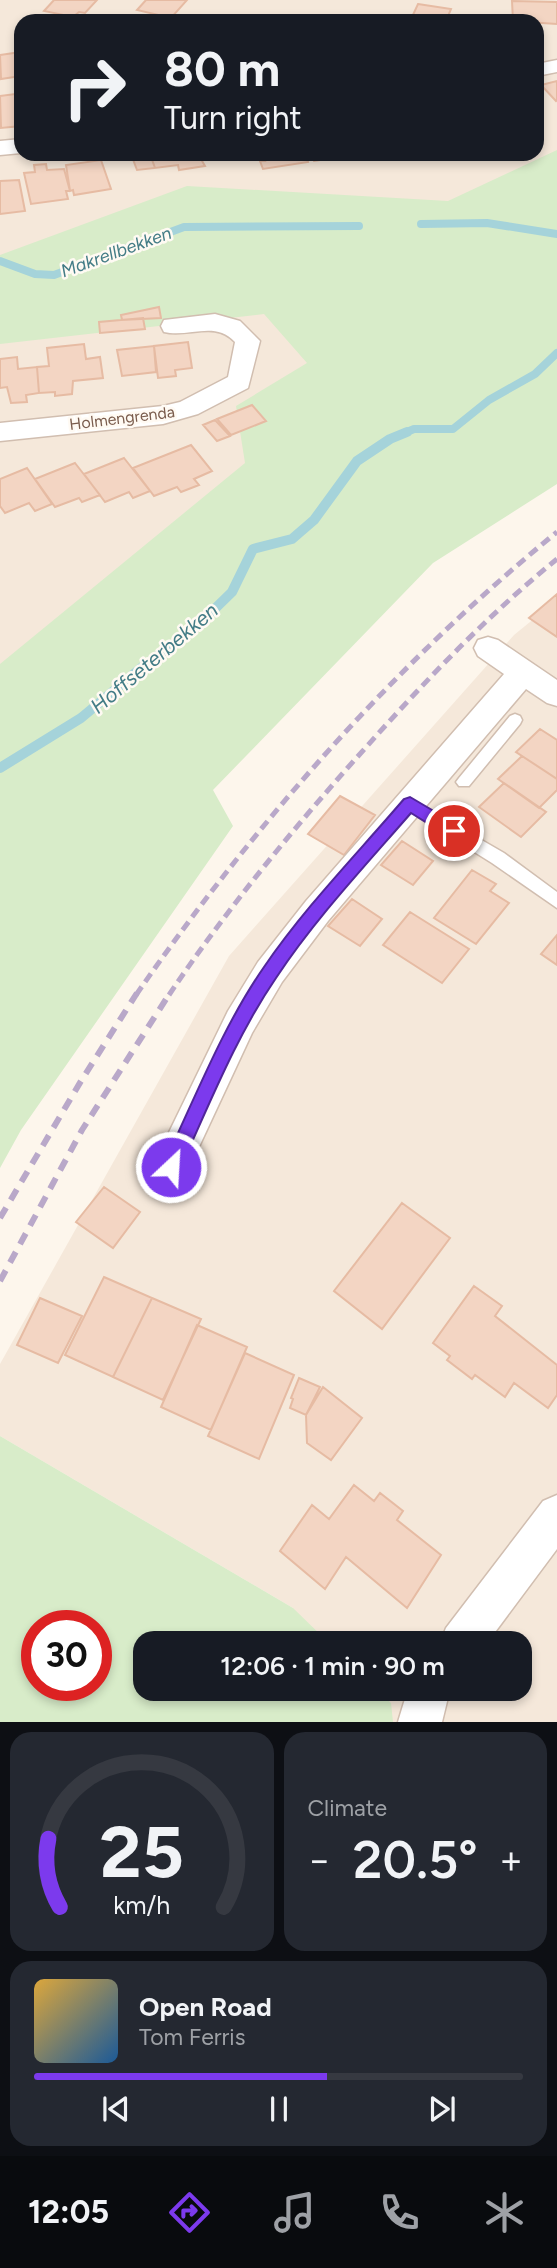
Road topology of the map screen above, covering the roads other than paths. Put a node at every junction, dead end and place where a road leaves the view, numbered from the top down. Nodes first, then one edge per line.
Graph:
1 (173, 326) dead end
2 (0, 432) edge
3 (488, 648) dead end
4 (522, 673) junction
5 (557, 695) edge
6 (514, 720) dead end
7 (480, 741) junction
8 (464, 782) dead end
9 (410, 804) junction
10 (557, 901) edge
11 (171, 1167) dead end
12 (557, 1515) edge
13 (470, 1631) edge
14 (426, 1701) edge
15 (420, 1722) edge

1 - 2 street, Holmengrenda
3 - 4 street
4 - 5 street
4 - 7 street
6 - 7 lane
7 - 8 lane
7 - 9 street
9 - 10 lane
9 - 11 street
12 - 13 street
14 - 15 street

